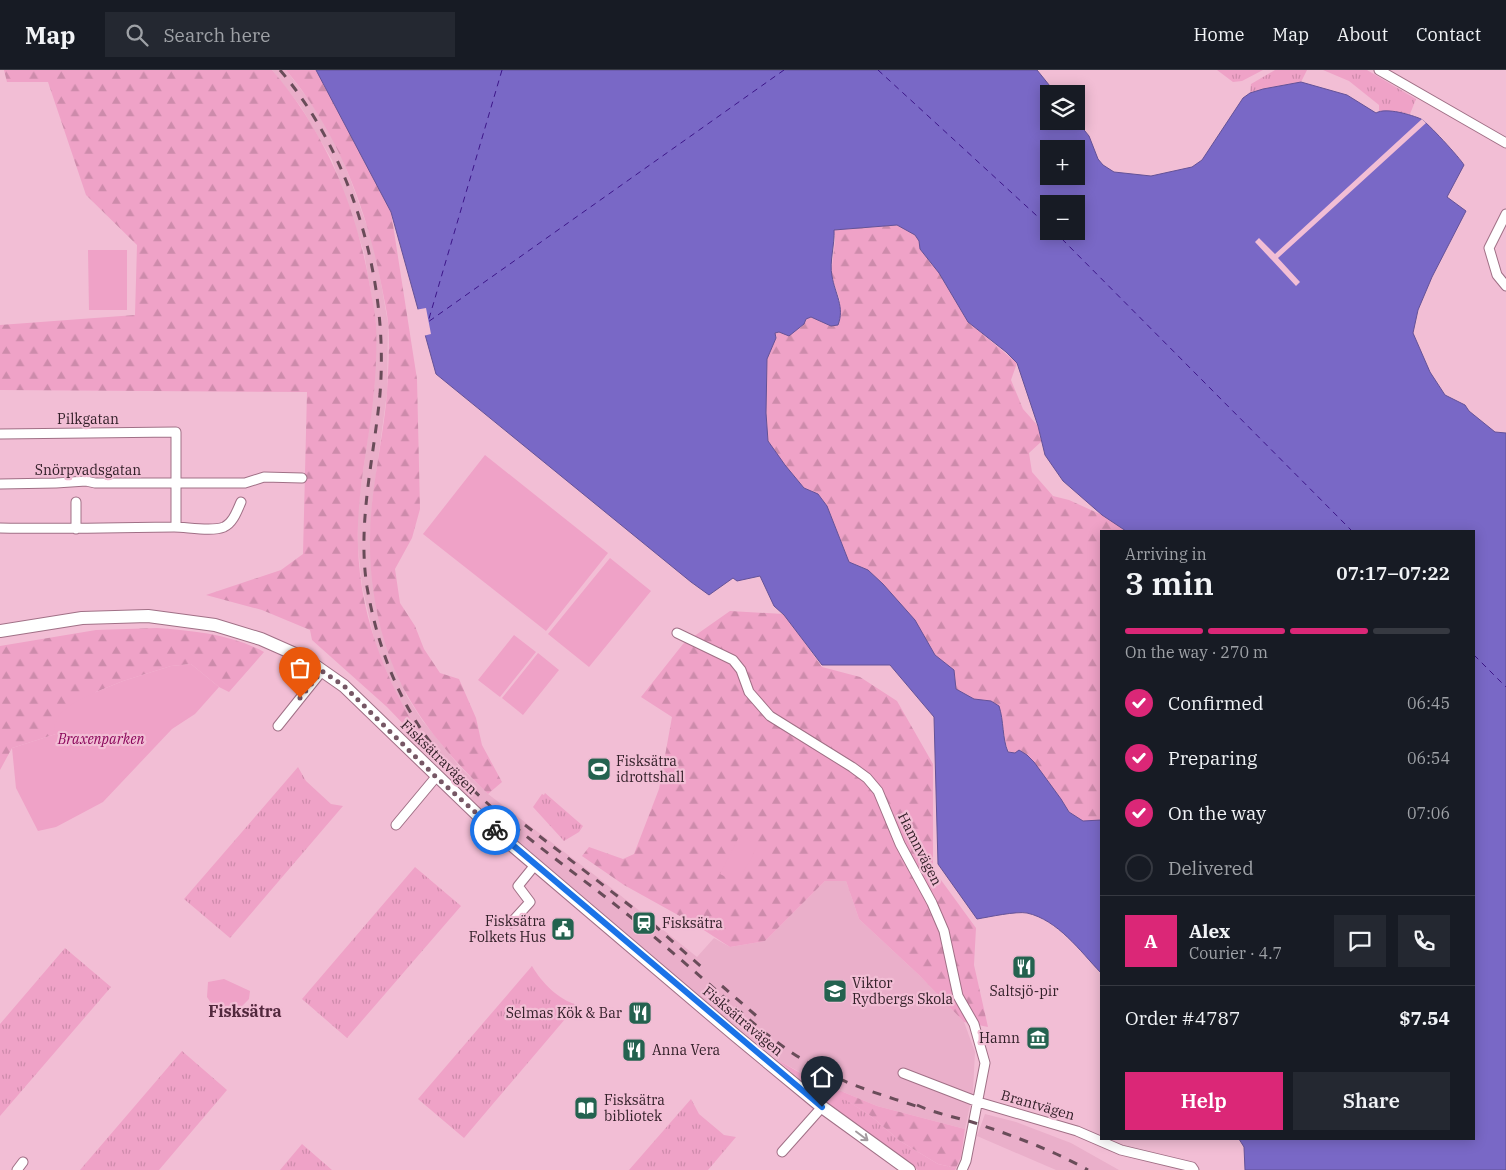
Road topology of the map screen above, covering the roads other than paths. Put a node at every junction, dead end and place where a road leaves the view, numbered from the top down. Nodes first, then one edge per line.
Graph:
1 (1380, 70) edge
2 (1506, 143) edge
3 (1506, 214) edge
4 (1506, 286) edge
5 (0, 434) edge
6 (302, 478) dead end
7 (0, 484) edge
8 (175, 484) junction
9 (76, 502) dead end
10 (241, 502) dead end
11 (176, 527) junction
12 (0, 528) edge
13 (76, 529) junction
14 (0, 631) edge
15 (677, 633) dead end
16 (322, 671) junction
17 (278, 726) dead end
18 (436, 777) junction
19 (396, 826) dead end
20 (535, 865) junction
21 (511, 923) dead end
22 (903, 1073) dead end
23 (978, 1102) junction
24 (822, 1107) junction
25 (782, 1152) dead end
26 (23, 1162) dead end
27 (17, 1170) edge
28 (909, 1170) edge
29 (962, 1170) edge
30 (1194, 1170) edge

1 - 2 street
3 - 4 street
5 - 8 street, Pilkgatan
6 - 8 street, Snörpvadsgatan
7 - 8 street, Snörpvadsgatan
8 - 11 street
9 - 13 street
10 - 11 street
11 - 13 street
12 - 13 street
14 - 16 street, Fisksätravägen
15 - 23 street, Hamnvägen
16 - 17 street
16 - 18 street, Fisksätravägen
18 - 19 street
18 - 20 street, Fisksätravägen
20 - 21 street
20 - 24 street, Fisksätravägen
22 - 23 street, Brantvägen
23 - 29 street, Hamnvägen
23 - 30 street, Brantvägen
24 - 25 street
24 -> 28 street, Fisksätravägen
26 - 27 street

